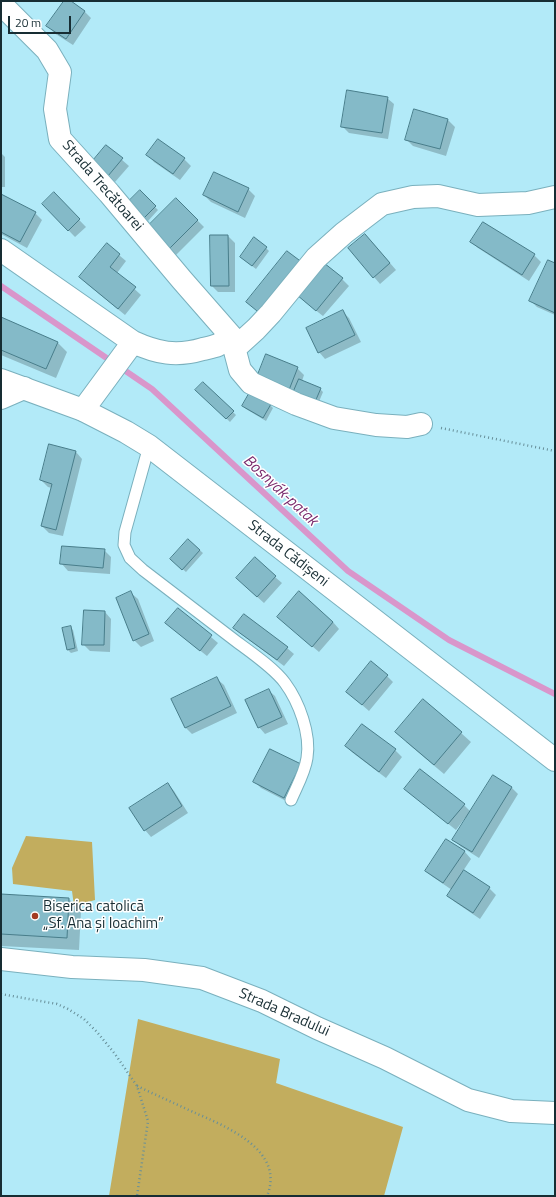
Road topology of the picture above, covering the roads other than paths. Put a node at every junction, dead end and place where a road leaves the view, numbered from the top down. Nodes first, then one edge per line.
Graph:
1 (1, 4) edge
2 (555, 197) edge
3 (1, 250) edge
4 (232, 342) junction
5 (129, 346) junction
6 (1, 380) edge
7 (24, 388) junction
8 (1, 398) edge
9 (83, 410) junction
10 (421, 424) road end
11 (149, 446) junction
12 (555, 760) edge
13 (291, 800) dead end
14 (1, 959) edge
15 (555, 1113) edge

1 - 4 street, Strada Trecătoarei
2 - 4 street
3 - 5 street
4 - 5 street
4 - 10 street, Strada Trecătoarei
5 - 9 street
6 - 7 street, Strada Cădișeni
7 - 8 street
7 - 9 street, Strada Cădișeni
9 - 11 street, Strada Cădișeni
11 - 12 street, Strada Cădișeni
11 - 13 lane
14 - 15 street, Strada Bradului

